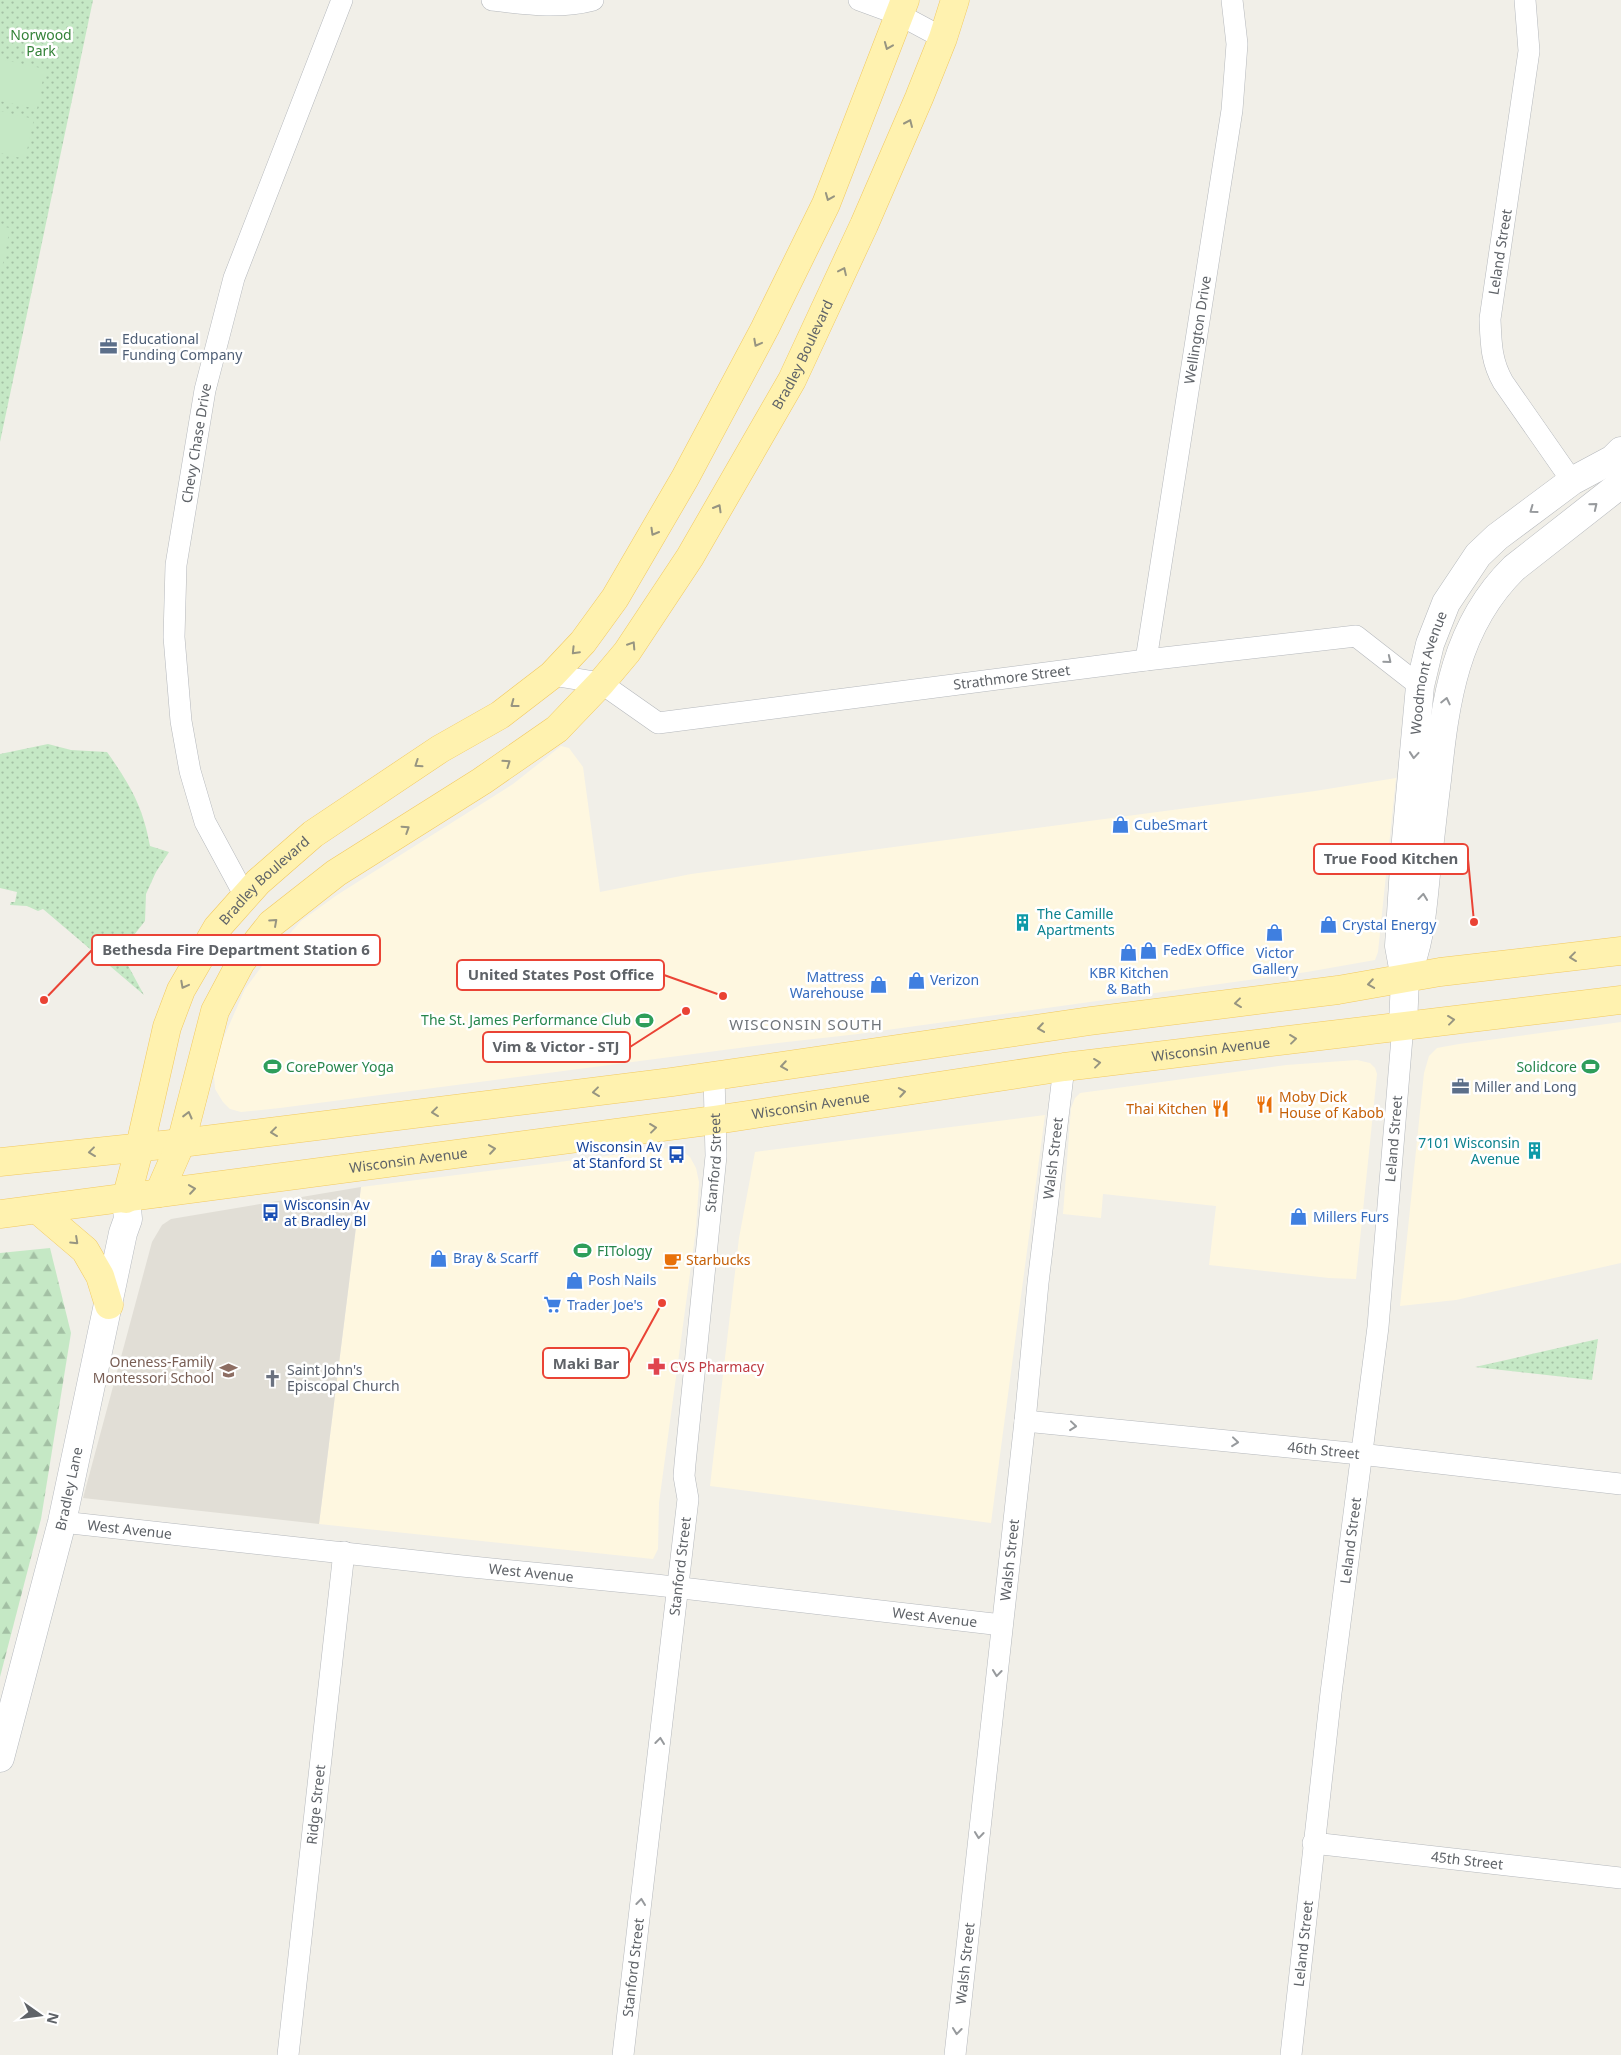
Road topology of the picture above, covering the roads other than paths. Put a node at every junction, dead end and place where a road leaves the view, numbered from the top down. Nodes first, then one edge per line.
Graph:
1 (342, 0) edge
2 (492, 0) edge
3 (593, 0) edge
4 (859, 0) edge
5 (955, 0) edge
6 (1232, 0) edge
7 (1524, 0) edge
8 (902, 8) edge
9 (943, 38) junction
10 (1621, 451) edge
11 (1572, 481) junction
12 (1621, 484) edge
13 (615, 598) junction
14 (1430, 644) junction
15 (1146, 660) junction
16 (1454, 669) junction
17 (552, 675) junction
18 (601, 683) junction
19 (1420, 686) junction
20 (245, 896) junction
21 (1621, 951) edge
22 (1405, 978) junction
23 (1621, 1000) edge
24 (1403, 1025) junction
25 (1064, 1067) junction
26 (714, 1076) junction
27 (715, 1120) junction
28 (181, 1144) junction
29 (140, 1146) junction
30 (0, 1162) edge
31 (159, 1194) junction
32 (127, 1209) junction
33 (38, 1210) junction
34 (0, 1214) edge
35 (109, 1305) junction
36 (1025, 1421) junction
37 (1360, 1454) junction
38 (1621, 1484) edge
39 (62, 1522) junction
40 (344, 1552) junction
41 (678, 1588) junction
42 (1002, 1625) junction
43 (0, 1758) edge
44 (1313, 1843) junction
45 (1621, 1878) edge
46 (288, 2055) edge
47 (623, 2055) edge
48 (955, 2055) edge
49 (1290, 2055) edge

1 - 20 street, Chevy Chase Drive
2 - 3 street
4 - 8 street
5 - 9 main road, Bradley Boulevard
6 - 15 street, Wellington Drive
7 - 11 street, Leland Street
8 - 9 street
8 -> 13 main road, Bradley Boulevard
18 -> 9 main road, Bradley Boulevard
10 - 11 street, Woodmont Avenue
11 -> 14 street, Woodmont Avenue
16 -> 12 street, Woodmont Avenue
13 -> 17 main road, Bradley Boulevard
13 - 18 main road
14 - 16 street
14 - 19 street, Woodmont Avenue
15 - 18 street, Strathmore Street
15 -> 19 street, Strathmore Street
22 -> 16 street, Woodmont Avenue
17 - 18 street
17 -> 20 main road, Bradley Boulevard
28 -> 18 main road, Bradley Boulevard
19 -> 22 street, Woodmont Avenue
20 -> 29 main road, Bradley Boulevard
21 -> 22 main road
22 - 24 street, Woodmont Avenue
22 -> 26 main road
24 -> 23 main road, Wisconsin Avenue
25 -> 24 main road, Wisconsin Avenue
24 - 37 street, Leland Street
27 -> 25 main road, Wisconsin Avenue
25 - 36 street, Walsh Street
26 - 27 street, Stanford Street
26 -> 28 main road
31 -> 27 main road, Wisconsin Avenue
27 - 41 street, Stanford Street
28 - 29 main road
28 - 31 main road, Bradley Boulevard
29 -> 30 main road
29 - 32 main road, Bradley Boulevard
31 - 32 main road, Wisconsin Avenue
32 - 33 main road, Wisconsin Avenue
32 - 35 street, Bradley Lane
33 - 34 main road, Wisconsin Avenue
33 -> 35 main road
35 - 39 street, Bradley Lane
36 -> 37 street, 46th Street
36 - 42 street, Walsh Street
37 - 38 street, 46th Street
37 - 44 street, Leland Street
39 - 40 street, West Avenue
39 - 43 street, Bradley Lane
40 - 41 street, West Avenue
40 - 46 street, Ridge Street
41 - 42 street, West Avenue
47 -> 41 street, Stanford Street
42 -> 48 street, Walsh Street
44 - 45 street, 45th Street
44 - 49 street, Leland Street

